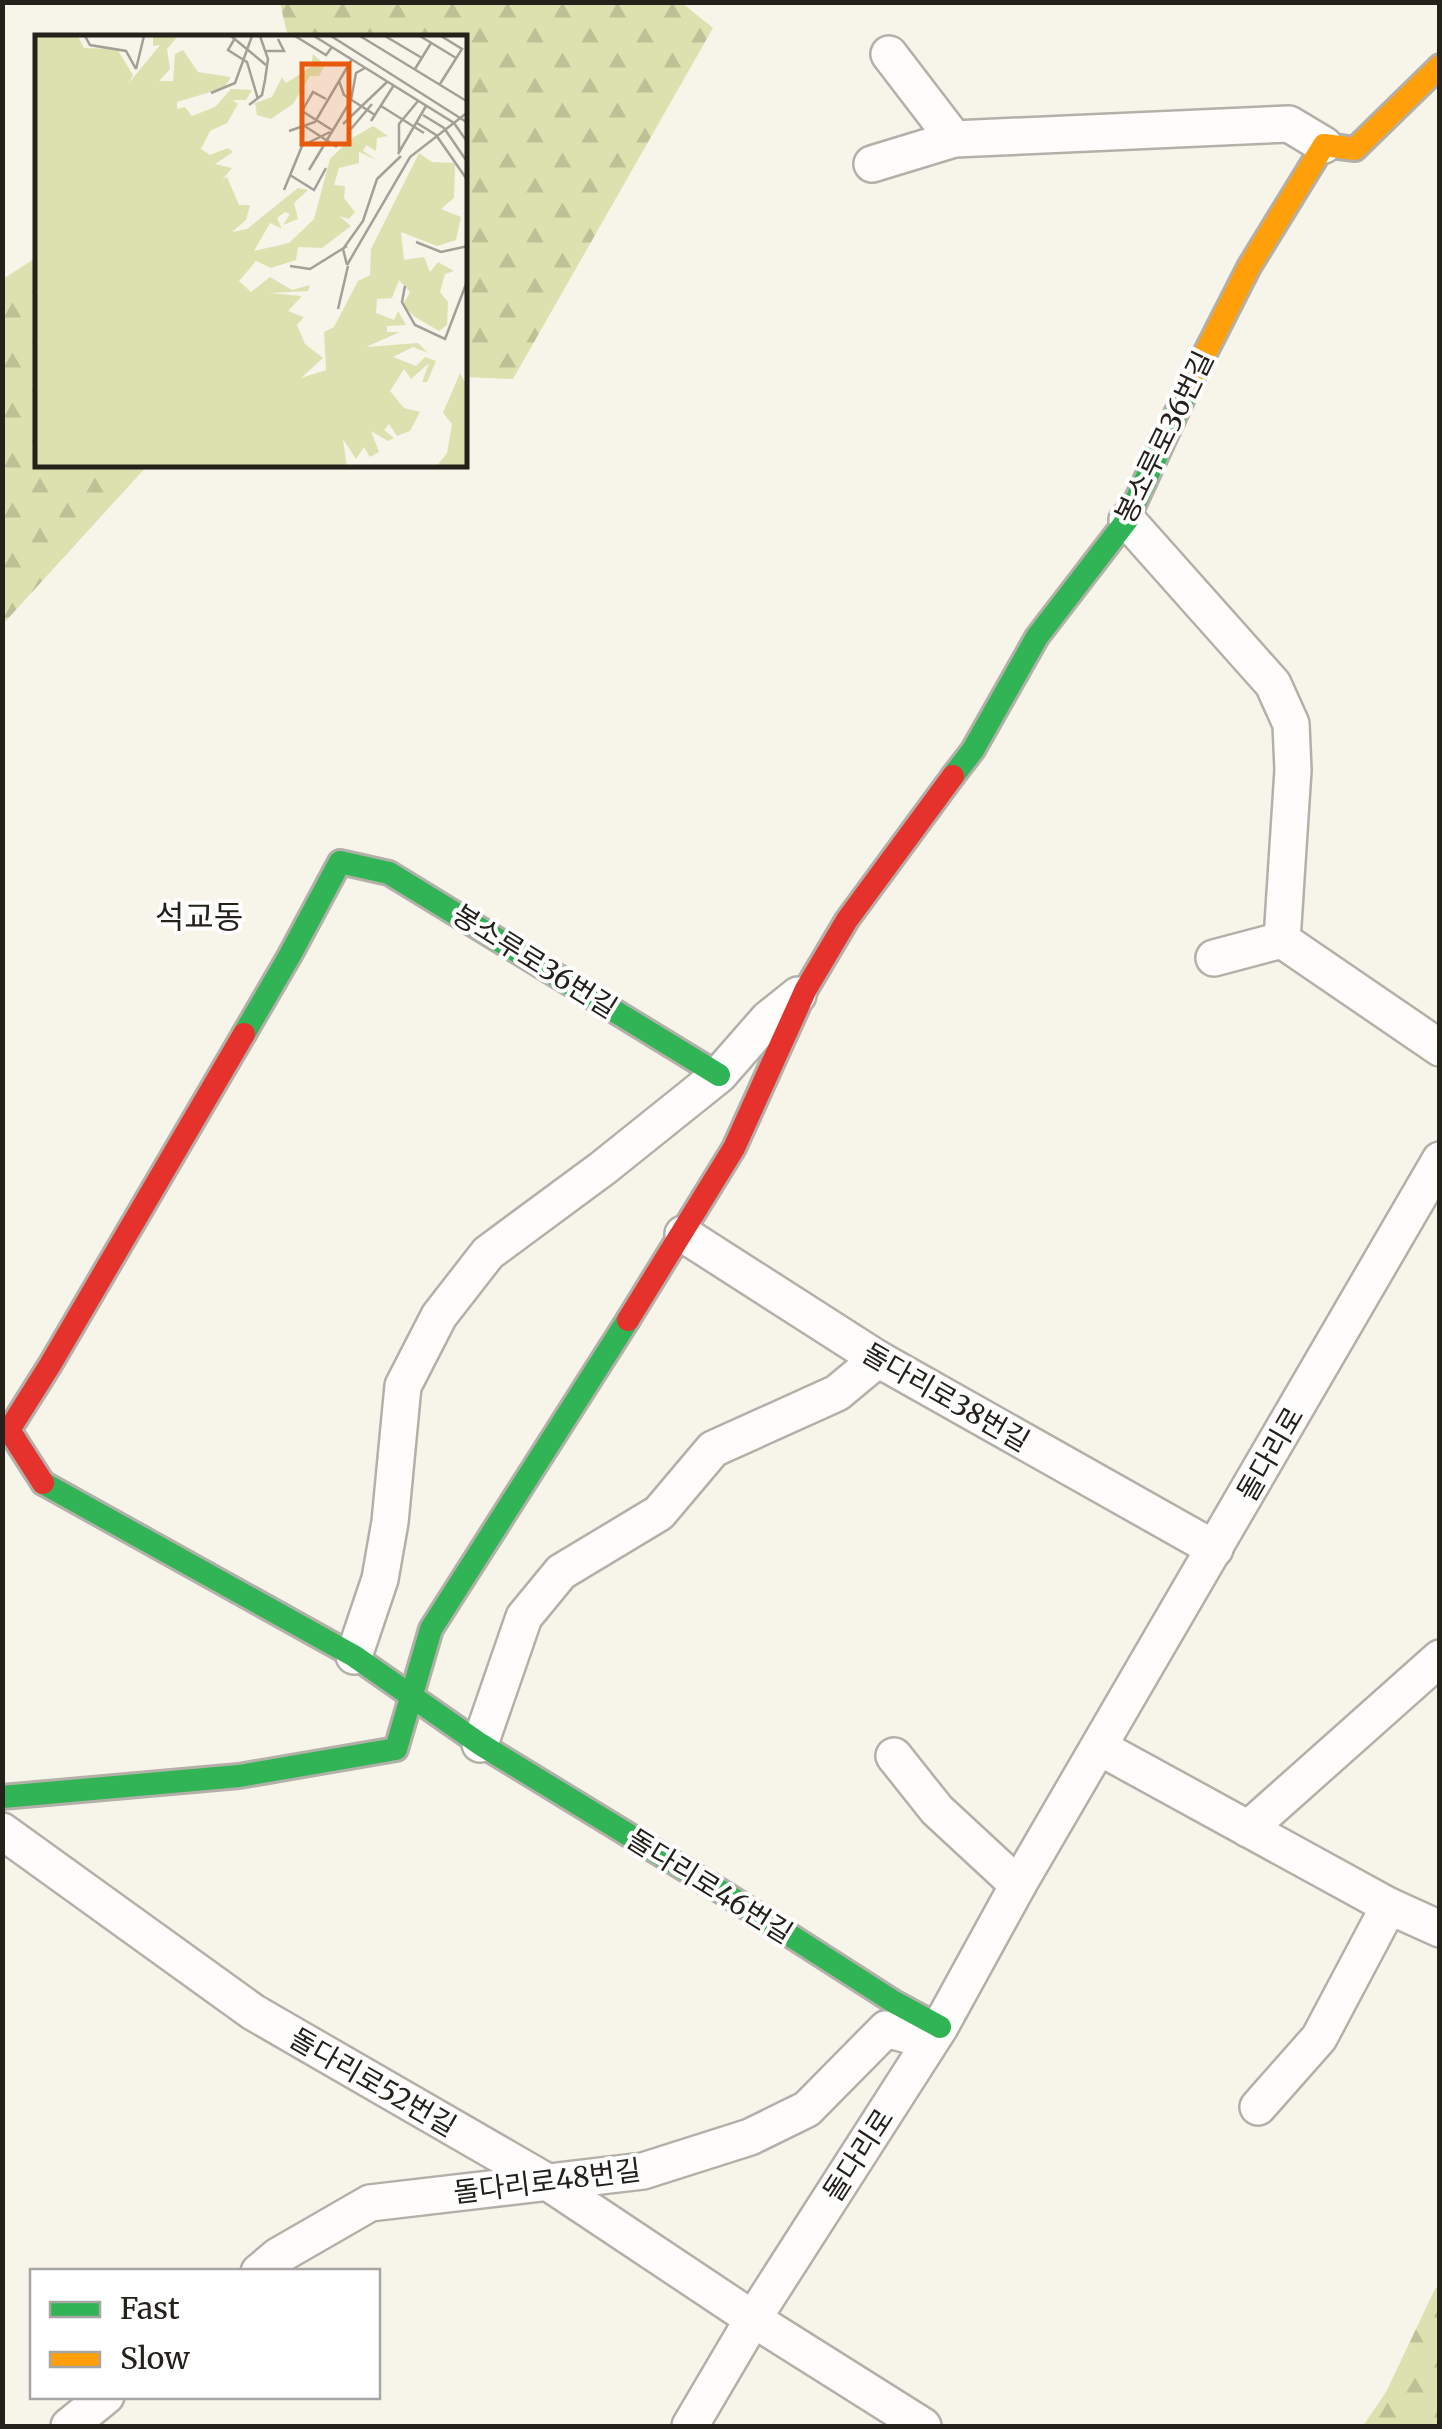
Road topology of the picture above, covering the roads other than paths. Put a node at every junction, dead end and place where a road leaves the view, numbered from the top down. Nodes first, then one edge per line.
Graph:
1 (889, 54) dead end
2 (1440, 66) edge
3 (954, 139) junction
4 (1324, 145) junction
5 (872, 164) dead end
6 (1127, 520) junction
7 (1282, 940) junction
8 (1214, 958) dead end
9 (806, 989) junction
10 (1440, 1048) edge
11 (719, 1074) junction
12 (1440, 1160) edge
13 (683, 1234) junction
14 (878, 1359) junction
15 (44, 1485) joint
16 (1215, 1549) junction
17 (354, 1656) junction
18 (1440, 1658) edge
19 (412, 1696) junction
20 (480, 1744) junction
21 (1100, 1746) junction
22 (894, 1756) dead end
23 (2, 1797) edge
24 (1248, 1829) junction
25 (2, 1831) edge
26 (1018, 1884) junction
27 (1389, 1906) junction
28 (1440, 1929) edge
29 (935, 2034) junction
30 (1258, 2107) dead end
31 (548, 2183) junction
32 (263, 2269) edge
33 (753, 2319) junction
34 (102, 2399) edge
35 (69, 2426) edge
36 (690, 2426) edge
37 (923, 2426) edge

1 - 3 street
2 - 4 street
3 - 4 street
3 - 5 street
4 - 6 street, 봉소루로36번길
6 - 7 street
6 - 9 street, 봉소루로36번길
7 - 8 street
7 - 10 street
9 - 11 street
9 - 13 street, 봉소루로36번길
11 - 15 street, 봉소루로36번길
11 - 17 street
12 - 16 street, 돌다리로
13 - 14 street, 돌다리로38번길
13 - 19 street, 봉소루로36번길
14 - 16 street, 돌다리로38번길
14 - 20 street
15 - 17 street, 돌다리로46번길
16 - 21 street, 돌다리로
17 - 19 street, 돌다리로46번길
18 - 24 street
19 - 20 street, 돌다리로46번길
19 - 23 street
20 - 29 street, 돌다리로46번길
21 - 24 street
21 - 26 street, 돌다리로
22 - 26 street
24 - 27 street
25 - 31 street, 돌다리로52번길
26 - 29 street, 돌다리로
27 - 28 street
27 - 30 street
29 - 31 street, 돌다리로48번길
29 - 33 street, 돌다리로
31 - 32 street, 돌다리로48번길
31 - 33 street, 돌다리로52번길
33 - 36 street, 돌다리로
33 - 37 street
34 - 35 street

